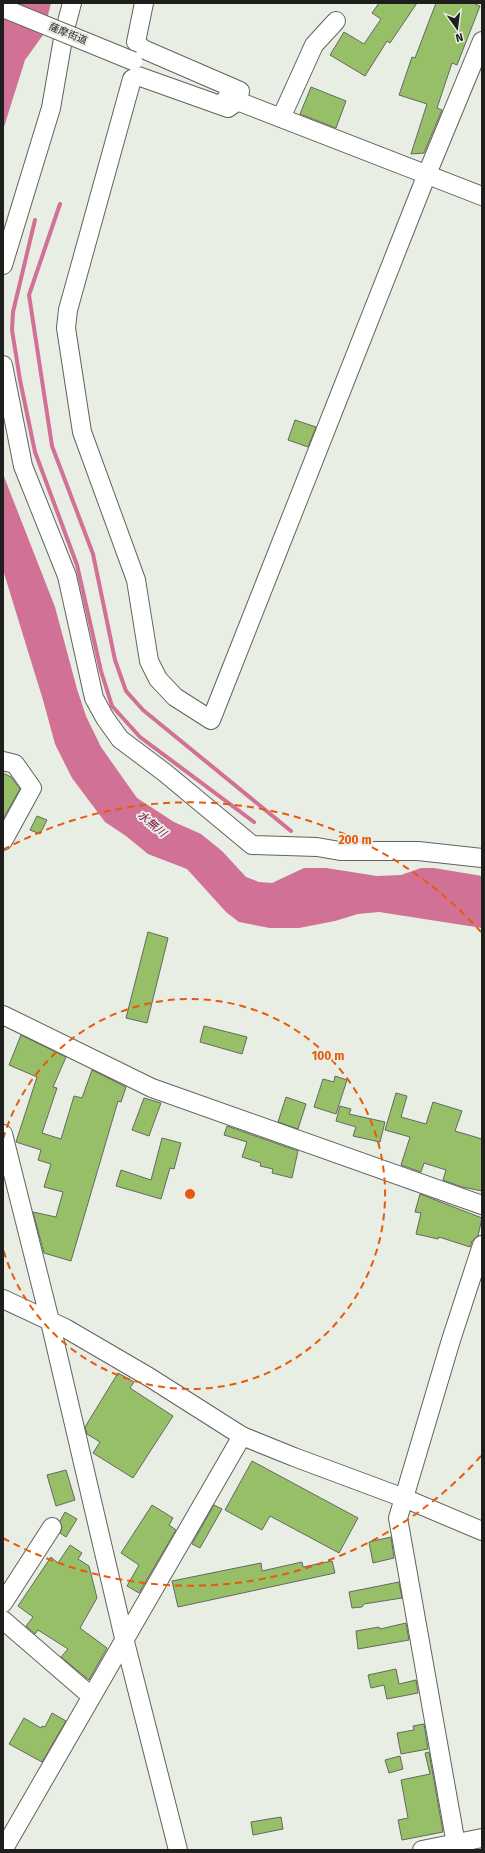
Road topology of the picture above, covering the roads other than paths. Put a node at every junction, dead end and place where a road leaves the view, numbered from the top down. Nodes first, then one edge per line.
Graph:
1 (72, 3) edge
2 (144, 3) edge
3 (3, 8) edge
4 (336, 21) dead end
5 (482, 41) edge
6 (238, 101) junction
7 (281, 118) junction
8 (427, 174) junction
9 (482, 196) edge
10 (3, 265) edge
11 (3, 365) edge
12 (3, 761) edge
13 (3, 841) edge
14 (482, 858) edge
15 (3, 1015) edge
16 (3, 1134) edge
17 (482, 1204) edge
18 (482, 1245) edge
19 (3, 1299) edge
20 (49, 1321) junction
21 (242, 1436) junction
22 (404, 1498) junction
23 (52, 1527) dead end
24 (482, 1531) edge
25 (3, 1603) edge
26 (3, 1620) edge
27 (124, 1638) junction
28 (91, 1696) junction
29 (482, 1838) edge
30 (5, 1846) edge
31 (456, 1847) edge
32 (178, 1850) edge
33 (422, 1850) edge

1 - 10 street
2 - 6 street
3 - 6 street, 薩摩街道, bridge
4 - 7 street
5 - 8 street
6 - 7 street, 薩摩街道
6 - 8 street
7 - 8 street, 薩摩街道
8 - 9 street, 薩摩街道
11 - 14 street
12 - 13 street
15 - 17 street
16 - 20 street
18 - 22 street
19 - 20 street
20 - 21 street
20 - 27 street
21 - 22 street
21 - 27 street
22 - 24 street
22 - 31 street
23 - 25 street
26 - 28 street
27 - 28 street
27 - 32 street
28 - 30 street
29 - 31 street
31 - 33 street

